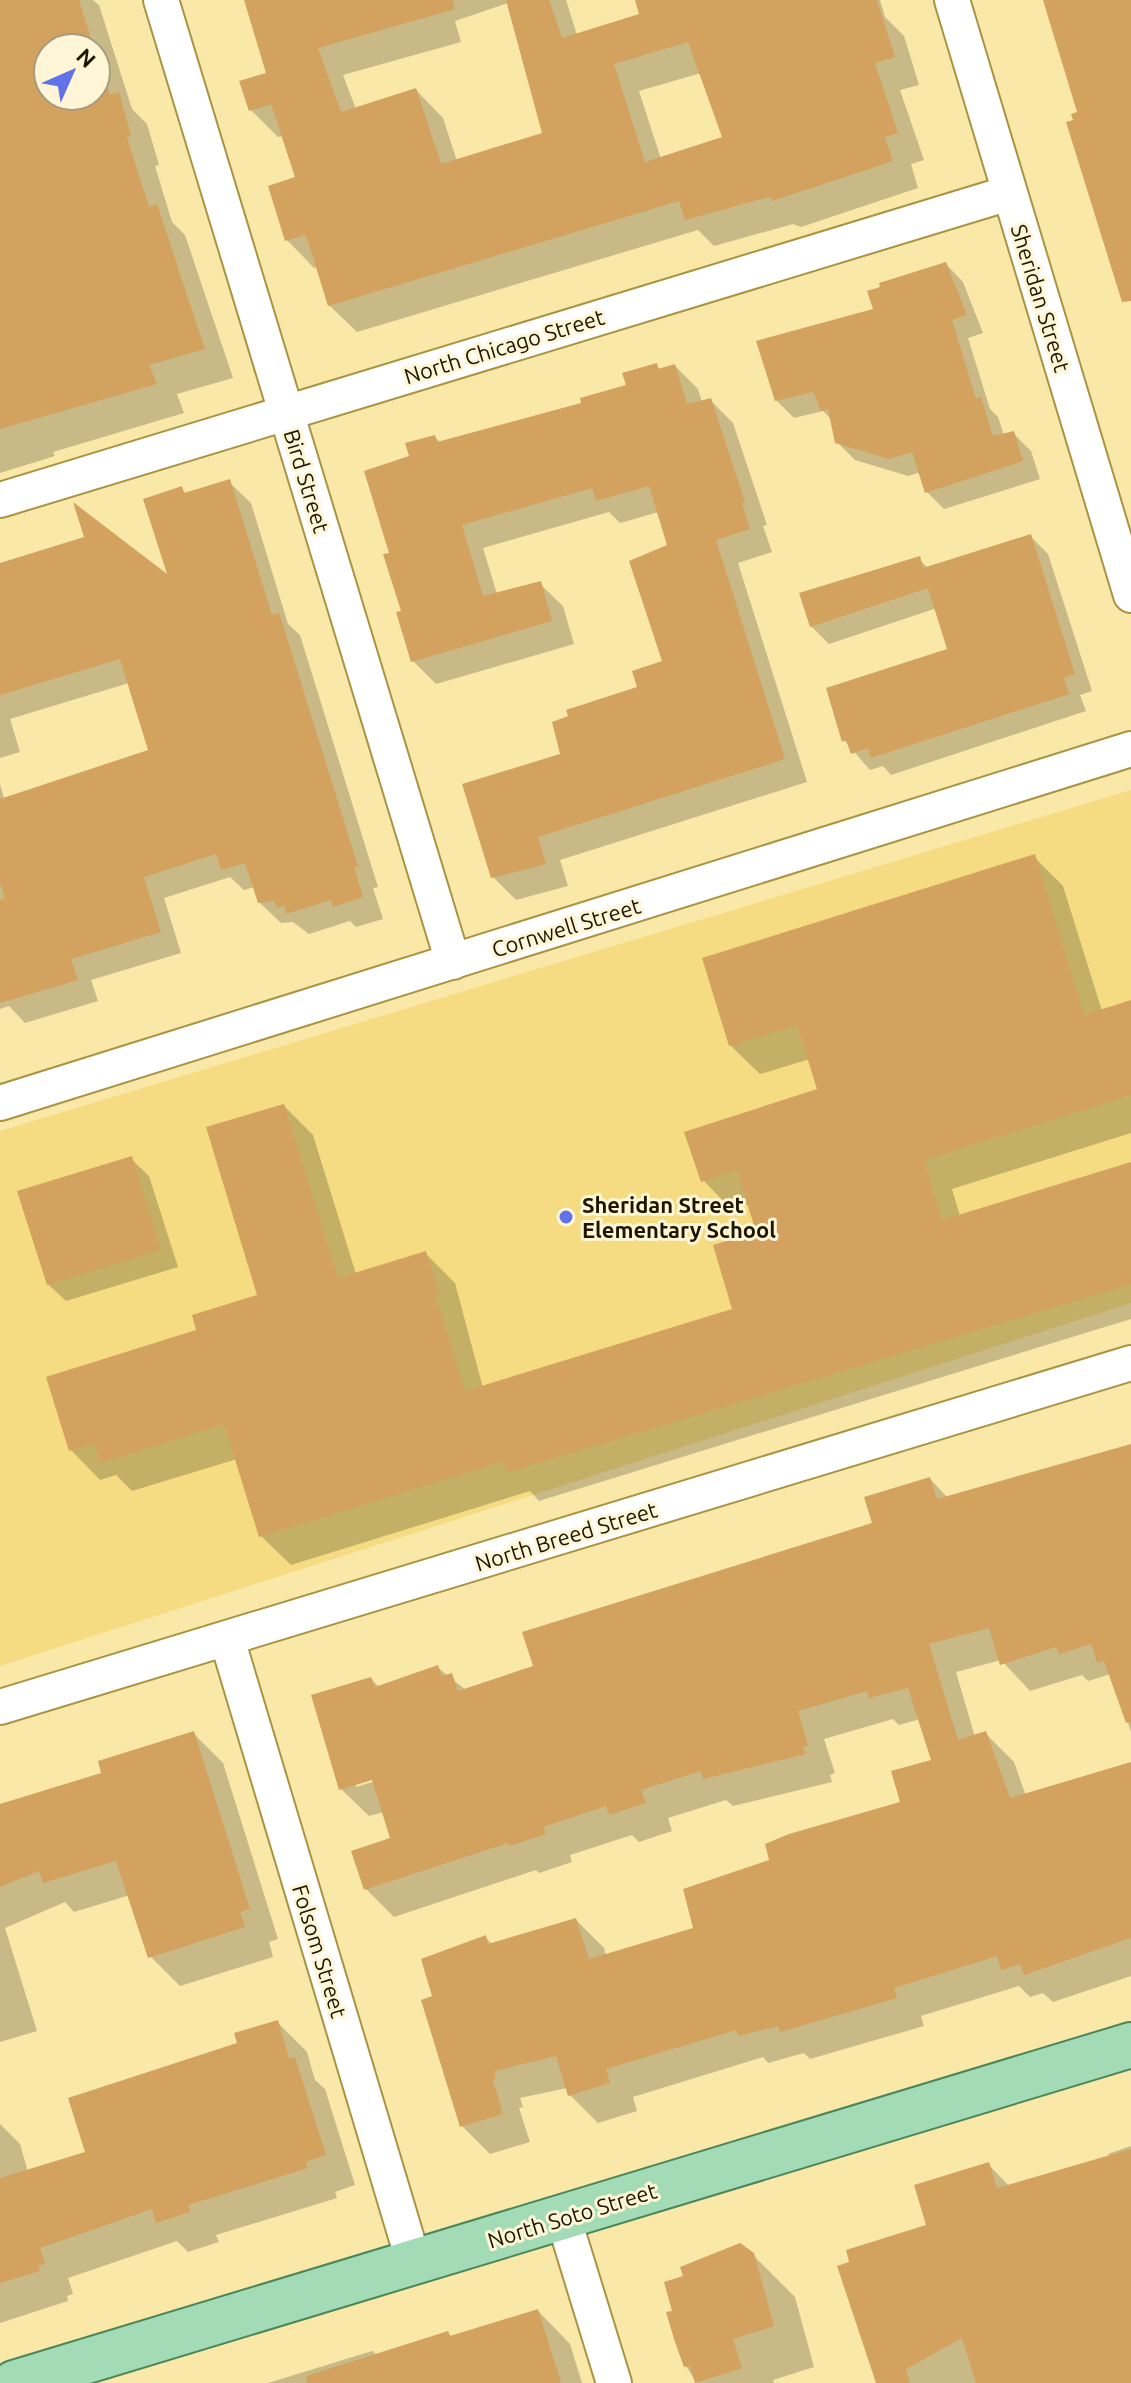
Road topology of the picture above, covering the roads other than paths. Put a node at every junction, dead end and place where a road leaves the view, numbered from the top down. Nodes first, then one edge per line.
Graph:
1 (161, 0) edge
2 (952, 0) edge
3 (1009, 193) junction
4 (286, 412) junction
5 (0, 500) edge
6 (1131, 595) edge
7 (1131, 749) edge
8 (453, 962) junction
9 (0, 1103) edge
10 (1131, 1363) edge
11 (227, 1639) junction
12 (0, 1707) edge
13 (1131, 2045) edge
14 (563, 2217) junction
15 (414, 2263) junction
16 (14, 2383) edge
17 (614, 2383) edge

1 - 4 street, Bird Street
2 - 3 street, Sheridan Street
3 - 4 street, North Chicago Street
3 - 6 street, Sheridan Street
4 - 5 street, North Chicago Street
4 - 8 street, Bird Street
7 - 8 street, Cornwell Street
8 - 9 street, Cornwell Street
10 - 11 street, North Breed Street
11 - 12 street, North Breed Street
11 - 15 street, Folsom Street
13 - 14 main road, North Soto Street
14 - 15 main road, North Soto Street
14 - 17 street
15 - 16 main road, North Soto Street

